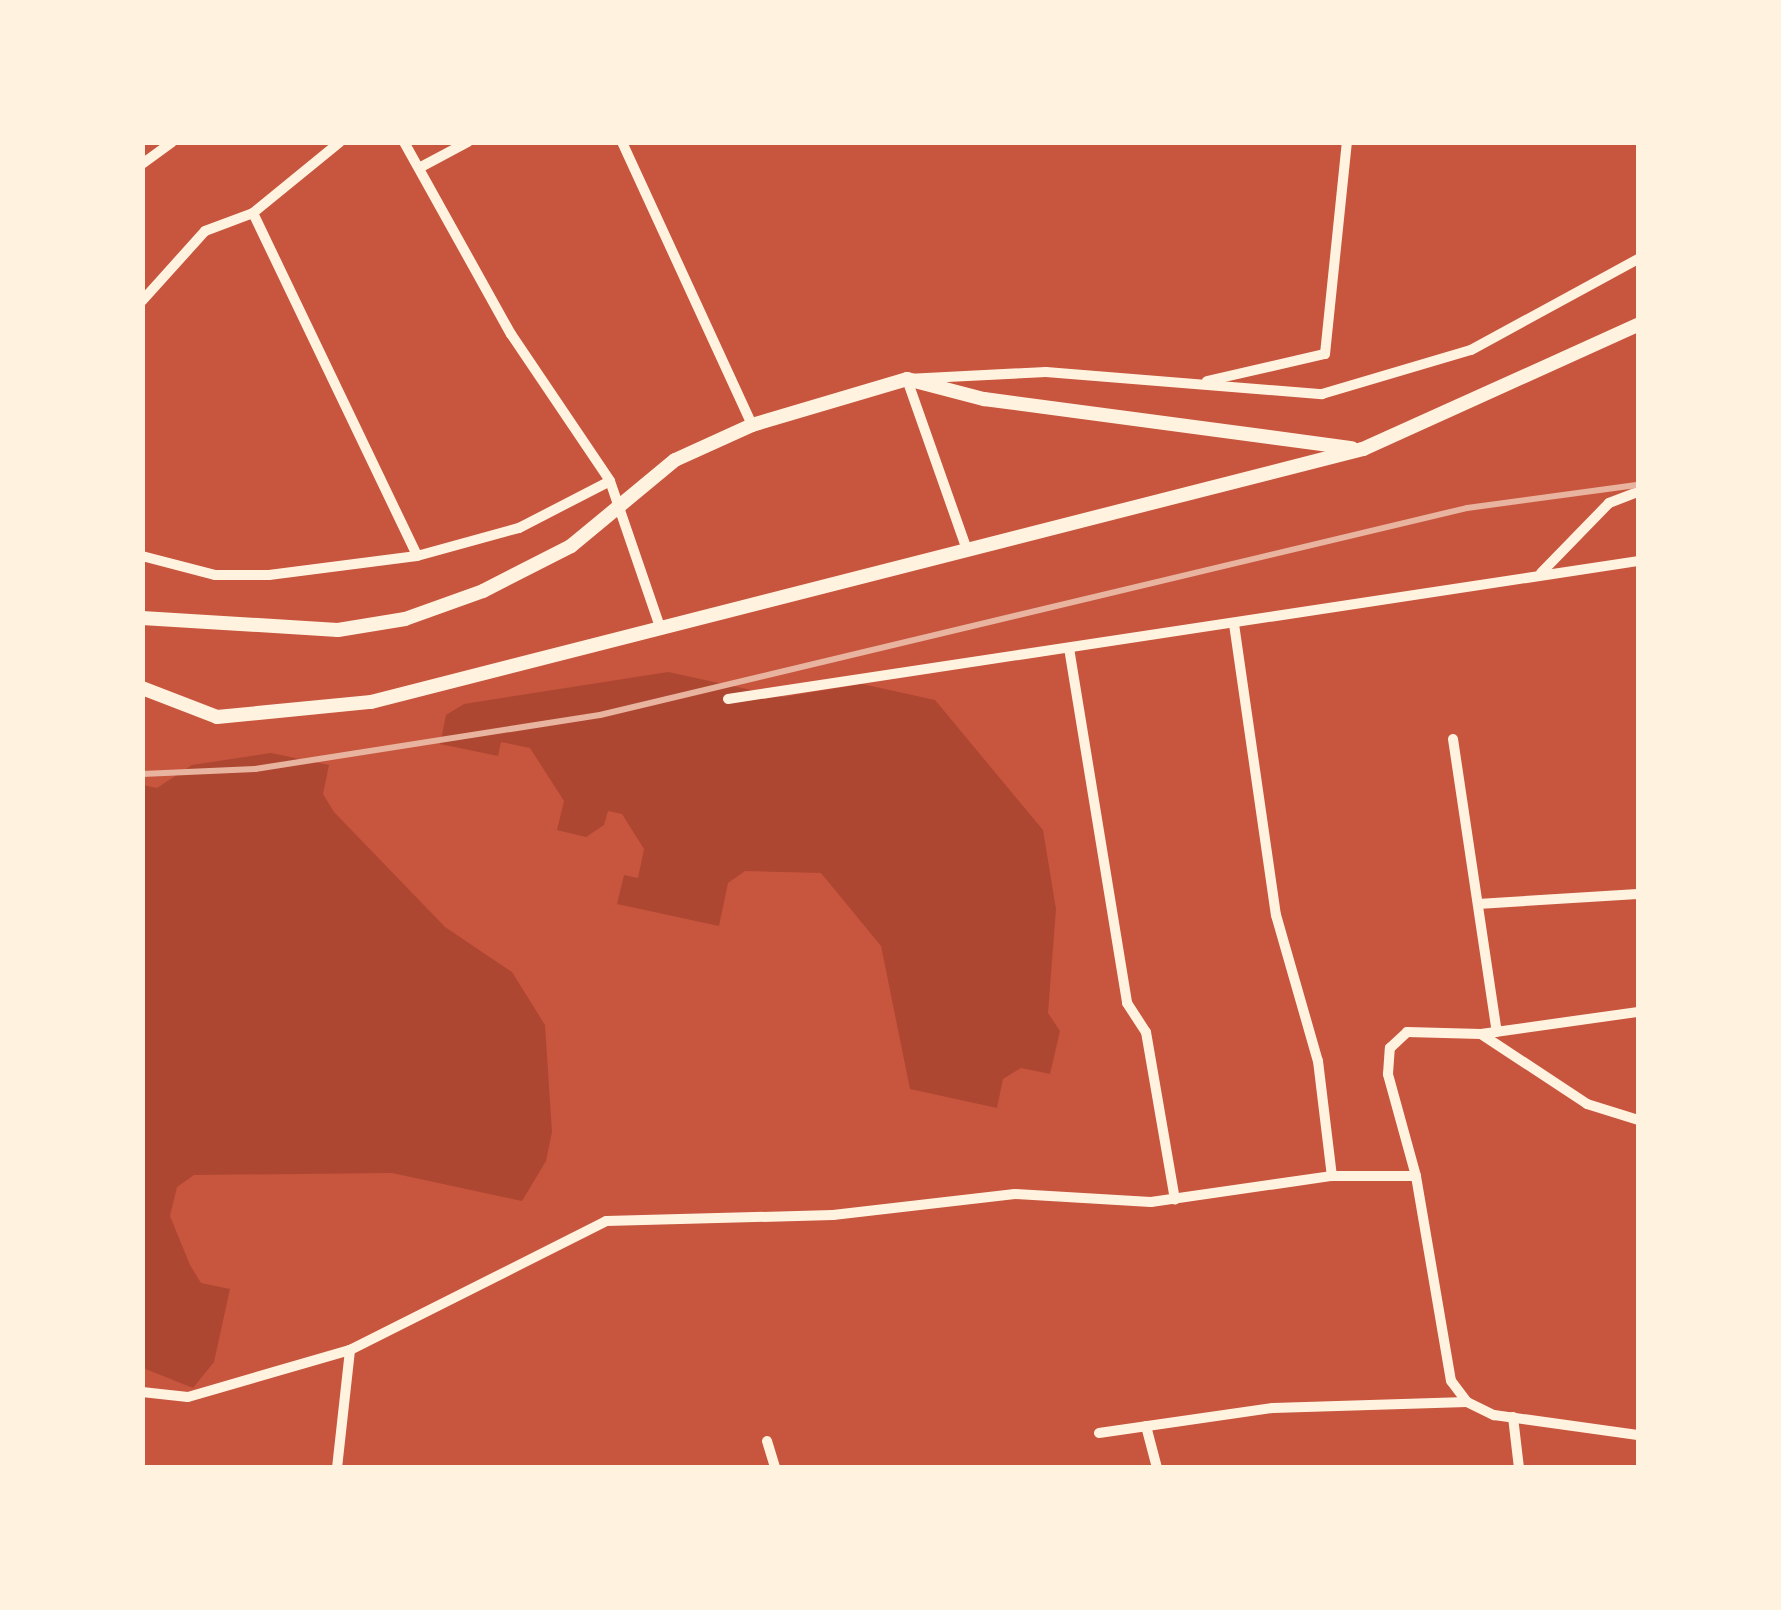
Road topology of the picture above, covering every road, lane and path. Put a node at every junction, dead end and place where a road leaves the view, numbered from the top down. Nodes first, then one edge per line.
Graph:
1 (172, 142) edge
2 (340, 142) edge
3 (404, 142) edge
4 (468, 142) edge
5 (622, 142) edge
6 (1348, 142) edge
7 (142, 164) edge
8 (419, 168) junction
9 (253, 213) junction
10 (1638, 259) edge
11 (142, 301) edge
12 (1638, 325) edge
13 (907, 379) junction
14 (1194, 384) junction
15 (752, 425) junction
16 (1363, 449) junction
17 (610, 481) junction
18 (1638, 492) edge
19 (618, 508) junction
20 (966, 547) junction
21 (142, 556) edge
22 (417, 556) junction
23 (1638, 562) edge
24 (1540, 574) junction
25 (142, 618) edge
26 (1234, 624) junction
27 (660, 627) junction
28 (1070, 648) junction
29 (142, 688) edge
30 (728, 699) dead end
31 (1453, 739) dead end
32 (1638, 894) edge
33 (1478, 904) junction
34 (1638, 1012) edge
35 (1497, 1032) junction
36 (1481, 1034) junction
37 (1638, 1120) edge
38 (1332, 1176) junction
39 (1416, 1176) junction
40 (1175, 1200) junction
41 (350, 1350) junction
42 (142, 1392) edge
43 (1467, 1402) junction
44 (1513, 1417) junction
45 (1146, 1426) junction
46 (1099, 1433) dead end
47 (1638, 1435) edge
48 (767, 1442) dead end
49 (337, 1468) edge
50 (775, 1468) edge
51 (1156, 1468) edge
52 (1519, 1468) edge

1 - 7 street
2 - 9 street
3 - 8 street
4 - 8 street
5 - 15 street
6 - 14 street
8 - 17 street
9 - 11 street
9 - 22 street
10 - 14 street
12 - 16 main road
13 - 14 street
13 - 15 main road
13 - 16 main road
13 - 20 street
15 - 19 main road
16 - 20 main road
17 - 19 street
17 - 22 street
18 - 24 street
19 - 25 main road
19 - 27 street
20 - 27 main road
21 - 22 street
23 - 24 street
24 - 26 street
26 - 28 street
26 - 38 street
27 - 29 main road
28 - 30 street
28 - 40 street
31 - 33 street
32 - 33 street
33 - 35 street
34 - 35 street
35 - 36 street
36 - 37 street
36 - 39 street
38 - 39 street
38 - 40 street
39 - 43 street
40 - 41 street
41 - 42 street
41 - 49 street
43 - 44 street
43 - 45 street
44 - 47 street
44 - 52 street
45 - 46 street
45 - 51 street
48 - 50 street

